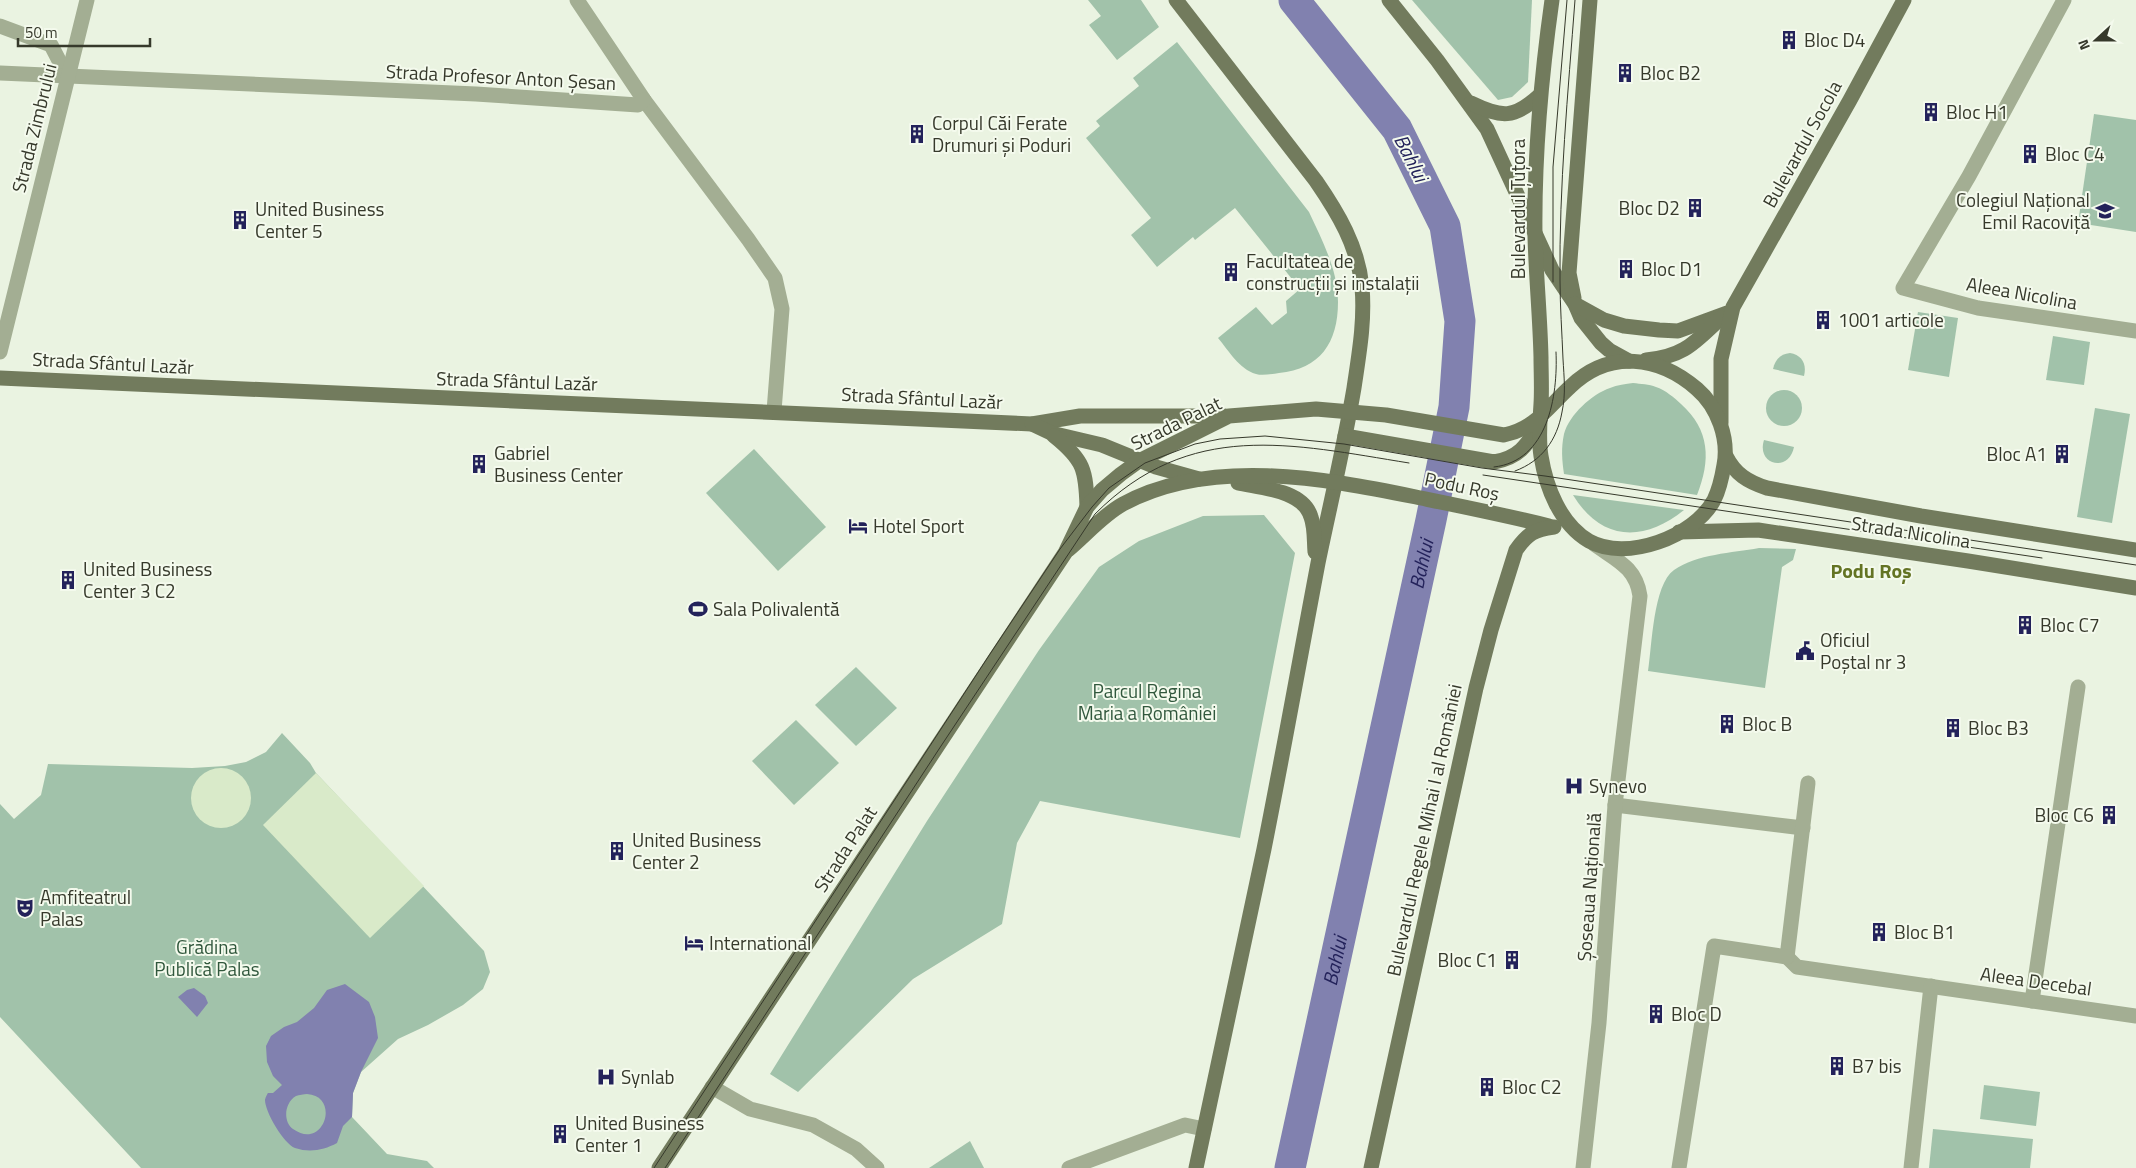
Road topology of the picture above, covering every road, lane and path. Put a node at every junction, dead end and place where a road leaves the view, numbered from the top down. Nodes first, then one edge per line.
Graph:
1 (87, 0) edge
2 (577, 0) edge
3 (1176, 0) edge
4 (1389, 0) edge
5 (1552, 0) edge
6 (1590, 0) edge
7 (1904, 0) edge
8 (2064, 0) edge
9 (0, 26) edge
10 (0, 73) edge
11 (67, 76) junction
12 (1540, 95) junction
13 (644, 100) junction
14 (1470, 103) junction
15 (1535, 235) junction
16 (1575, 304) junction
17 (1730, 310) junction
18 (2136, 331) edge
19 (0, 352) edge
20 (1634, 361) junction
21 (0, 378) edge
22 (774, 411) junction
23 (1350, 412) junction
24 (1229, 416) junction
25 (1539, 422) junction
26 (1032, 424) junction
27 (1721, 424) junction
28 (1051, 433) junction
29 (1345, 436) junction
30 (1726, 456) junction
31 (1140, 461) junction
32 (1218, 477) junction
33 (1199, 479) junction
34 (1335, 483) junction
35 (1087, 507) junction
36 (1554, 527) junction
37 (1679, 532) junction
38 (1585, 538) junction
39 (2136, 550) edge
40 (1064, 552) junction
41 (1316, 574) junction
42 (2136, 588) edge
43 (2078, 687) dead end
44 (1808, 783) dead end
45 (1615, 806) junction
46 (1803, 828) junction
47 (1787, 957) junction
48 (1931, 986) junction
49 (2032, 1001) junction
50 (2136, 1016) edge
51 (712, 1087) junction
52 (1204, 1129) junction
53 (659, 1168) edge
54 (877, 1168) edge
55 (1069, 1168) edge
56 (1196, 1168) edge
57 (1371, 1168) edge
58 (1583, 1168) edge
59 (1679, 1168) edge
60 (1911, 1168) edge

1 - 11 street, Strada Zimbrului
2 - 13 street
3 - 23 main road
4 - 14 main road
5 - 12 main road, Bulevardul Țuțora
6 - 16 main road
7 - 17 main road, Bulevardul Socola
8 - 18 street, Aleea Nicolina
9 - 11 street
10 - 11 street, Strada Profesor Anton Șesan
11 - 13 street, Strada Profesor Anton Șesan
11 - 19 street, Strada Zimbrului
12 - 14 main road
12 - 15 main road, Bulevardul Țuțora
13 - 22 street
14 - 15 main road
15 - 16 main road
15 - 25 main road, Bulevardul Țuțora
16 - 17 main road
16 - 20 main road
17 - 20 main road, Bulevardul Socola
17 - 27 main road, Bulevardul Socola
20 - 25 main road, Bulevardul Socola
20 - 27 main road
21 - 22 main road, Strada Sfântul Lazăr
22 - 26 main road, Strada Sfântul Lazăr
23 - 24 main road, Strada Palat
23 - 25 main road
23 - 29 main road
24 - 26 main road, Strada Sfântul Lazăr
24 - 31 main road, Strada Palat
25 - 29 main road, Podu Roș
25 - 38 main road, Bulevardul Țuțora
26 - 28 main road, Strada Sfântul Lazăr
27 - 30 main road
28 - 31 main road, Strada Sfântul Lazăr
28 - 35 main road
29 - 34 main road
30 - 37 main road
30 - 39 main road, Strada Nicolina
31 - 33 main road, Strada Sfântul Lazăr
31 - 35 main road, Strada Palat
32 - 33 main road, Strada Palat
32 - 34 main road, Strada Palat
32 - 41 main road
33 - 40 main road, Strada Palat
34 - 36 main road, Podu Roș
34 - 41 main road
35 - 40 main road, Strada Palat
36 - 38 main road, Podu Roș
36 - 57 main road, Bulevardul Regele Mihai I al României
37 - 38 main road, Podu Roș
37 - 42 main road, Strada Nicolina
38 - 45 street, Șoseaua Națională
40 - 51 main road, Strada Palat
41 - 52 main road
43 - 49 street
44 - 46 street
45 - 46 street
45 - 58 street, Șoseaua Națională
46 - 47 street
47 - 48 street, Aleea Decebal
47 - 59 street
48 - 49 street, Aleea Decebal
48 - 60 street
49 - 50 street, Aleea Decebal
51 - 53 main road, Strada Palat
51 - 54 street
52 - 55 street
52 - 56 main road

